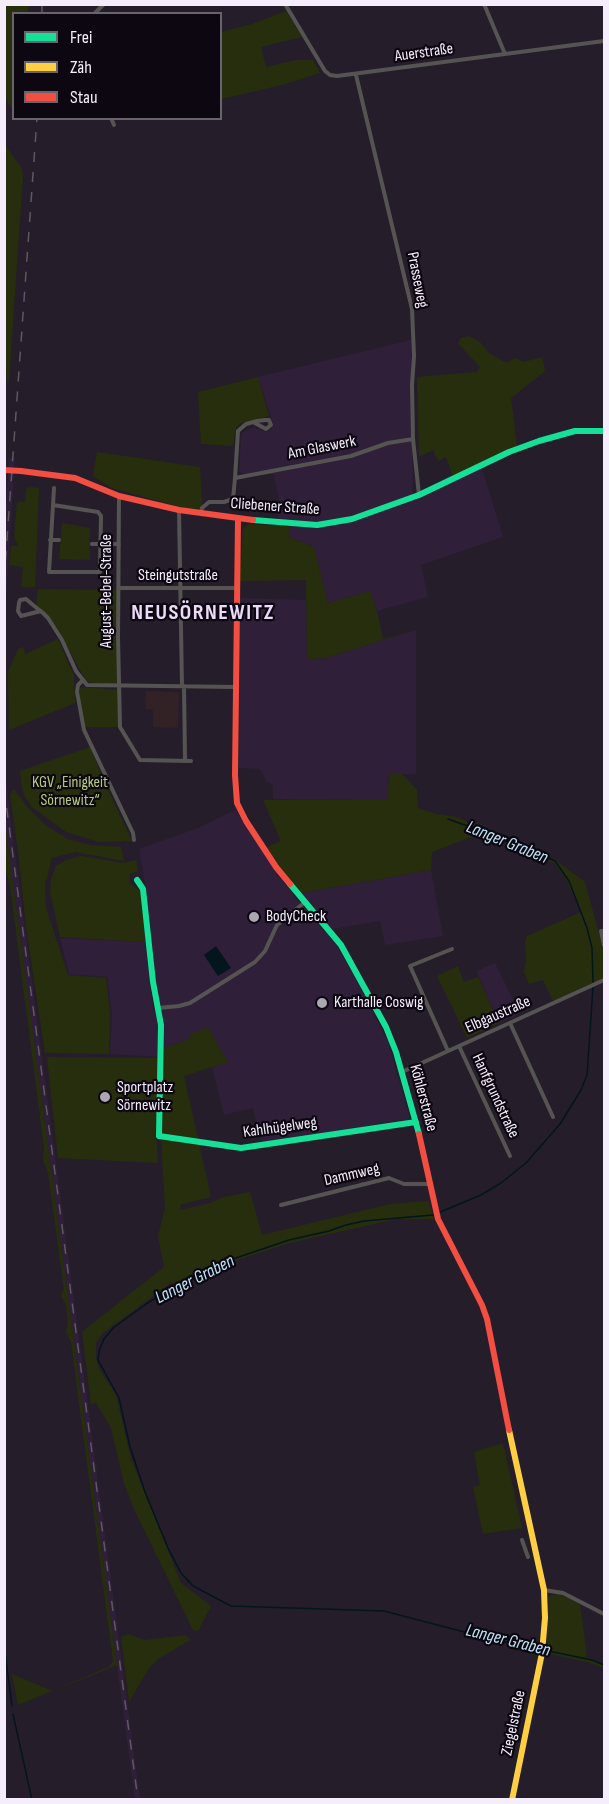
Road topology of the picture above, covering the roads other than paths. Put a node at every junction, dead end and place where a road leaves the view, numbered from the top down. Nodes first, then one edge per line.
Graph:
1 (285, 4) edge
2 (484, 4) edge
3 (604, 40) edge
4 (505, 54) junction
5 (356, 75) junction
6 (112, 120) edge
7 (114, 125) dead end
8 (253, 422) dead end
9 (604, 431) edge
10 (413, 439) junction
11 (4, 470) edge
12 (235, 478) junction
13 (54, 488) dead end
14 (418, 495) junction
15 (119, 496) junction
16 (53, 505) junction
17 (179, 510) junction
18 (201, 513) junction
19 (238, 519) junction
20 (50, 540) junction
21 (59, 540) dead end
22 (92, 544) dead end
23 (101, 544) junction
24 (119, 544) junction
25 (119, 588) junction
26 (181, 588) junction
27 (236, 588) junction
28 (41, 611) junction
29 (82, 681) junction
30 (119, 686) junction
31 (183, 686) junction
32 (236, 687) junction
33 (184, 761) junction
34 (191, 761) dead end
35 (134, 840) dead end
36 (137, 880) dead end
37 (305, 902) junction
38 (604, 931) edge
39 (604, 945) edge
40 (452, 949) dead end
41 (604, 980) edge
42 (158, 1008) junction
43 (510, 1023) junction
44 (459, 1046) junction
45 (448, 1051) junction
46 (402, 1072) junction
47 (553, 1118) dead end
48 (416, 1122) junction
49 (510, 1156) dead end
50 (429, 1184) junction
51 (281, 1204) dead end
52 (522, 1540) dead end
53 (535, 1546) junction
54 (524, 1548) junction
55 (528, 1557) dead end
56 (544, 1590) junction
57 (604, 1614) edge
58 (542, 1653) joint
59 (512, 1800) edge

1 - 5 street, Auerstraße
2 - 4 street
3 - 4 street, Auerstraße
4 - 5 street, Auerstraße
5 - 10 street, Prasseweg
6 - 7 street
8 - 12 street
9 - 14 street, Cliebener Straße
10 - 12 street, Am Glaswerk
10 - 14 street, Prasseweg
11 - 15 street, Cliebener Straße, bridge
12 - 18 street
13 - 16 street
14 - 19 street, Cliebener Straße
15 - 17 street, Cliebener Straße
15 - 24 street, August-Bebel-Straße
16 - 20 street
16 - 23 street
17 - 18 street, Cliebener Straße
17 - 26 street
18 - 19 street, Cliebener Straße
19 - 27 street, Köhlerstraße
20 - 21 street
20 - 23 street
22 - 23 street
23 - 24 street
24 - 25 street, August-Bebel-Straße
25 - 26 street, Steingutstraße
25 - 30 street, August-Bebel-Straße
26 - 27 street, Steingutstraße
26 - 31 street
27 - 32 street, Köhlerstraße
28 - 28 street
28 - 29 street
29 - 30 street
29 - 35 street
30 - 31 street
30 - 33 street, August-Bebel-Straße
31 - 32 street
31 - 33 street
32 - 37 street, Köhlerstraße
33 - 34 street
36 - 42 street
37 - 42 street
37 - 46 street, Köhlerstraße
38 - 39 street
40 - 45 street
41 - 43 street, Elbgaustraße
42 - 48 street, Kahlhügelweg
43 - 44 street, Elbgaustraße
43 - 47 street
44 - 45 street, Elbgaustraße
44 - 49 street, Hanfgrundstraße
45 - 46 street, Elbgaustraße
46 - 48 street, Köhlerstraße
48 - 50 street, Köhlerstraße
50 - 51 street, Dammweg
50 - 53 street, Köhlerstraße
52 - 54 street
53 - 54 street
53 - 56 street, Köhlerstraße
54 - 55 street
56 - 57 street
56 - 58 street, Köhlerstraße
58 - 59 street, Ziegelstraße

